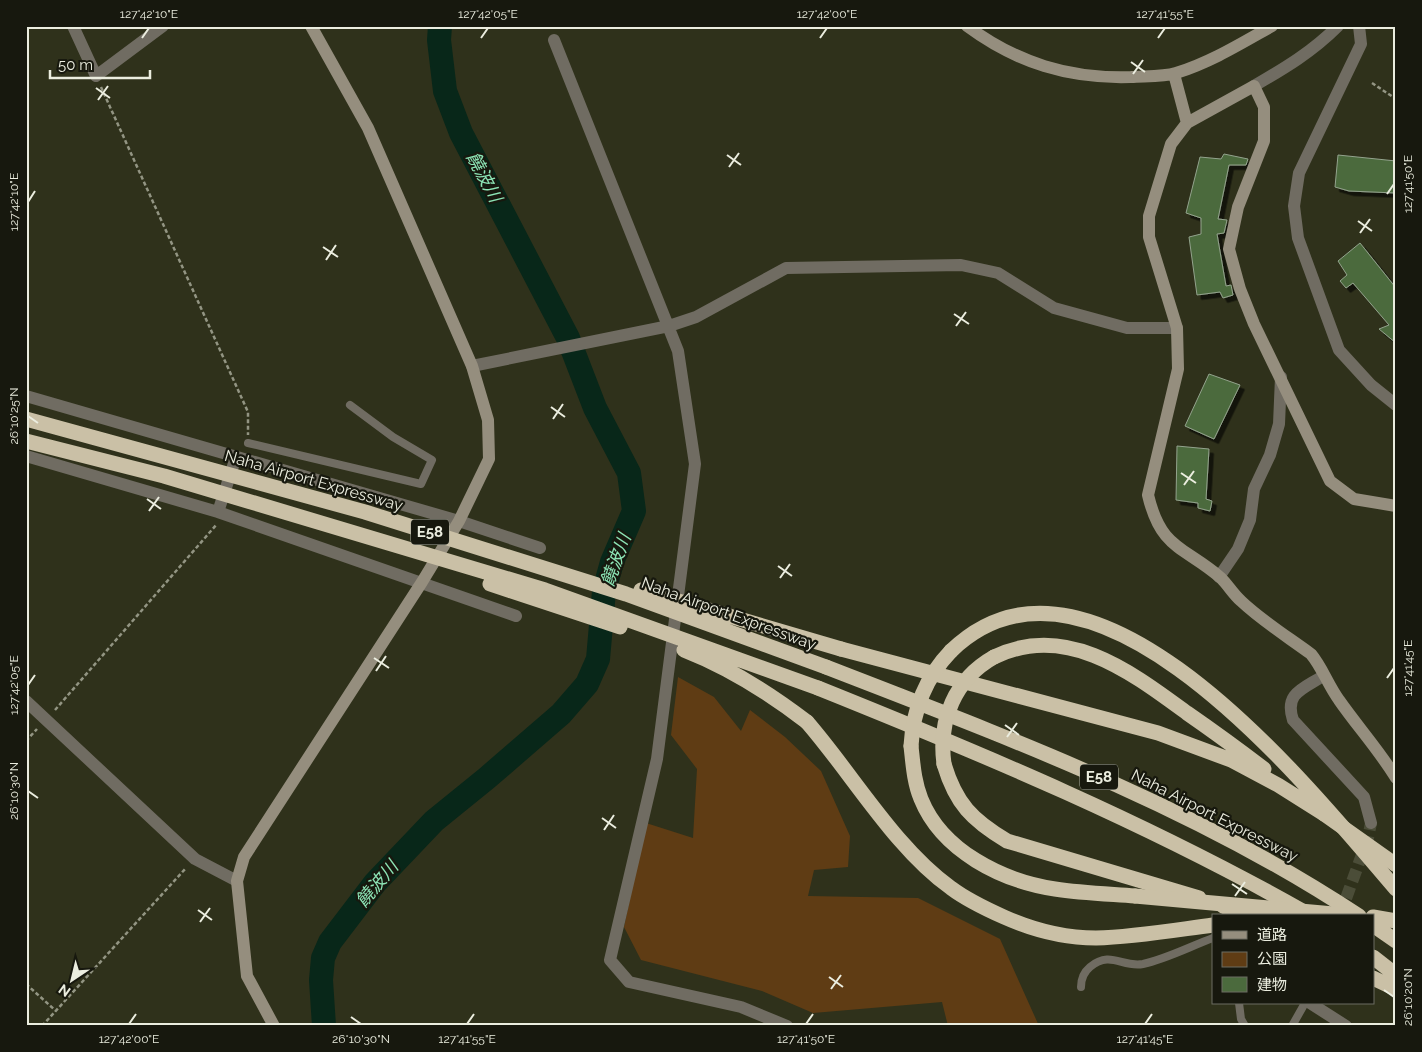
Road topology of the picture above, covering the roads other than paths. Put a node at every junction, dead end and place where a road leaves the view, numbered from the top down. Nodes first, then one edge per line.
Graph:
1 (73, 26) edge
2 (162, 26) edge
3 (310, 26) edge
4 (967, 26) edge
5 (1272, 26) edge
6 (1338, 26) edge
7 (1359, 26) edge
8 (554, 40) dead end
9 (1174, 74) junction
10 (1254, 86) junction
11 (1187, 123) junction
12 (669, 326) junction
13 (1177, 328) junction
14 (472, 366) junction
15 (1281, 375) junction
16 (26, 396) edge
17 (350, 405) dead end
18 (1396, 405) edge
19 (26, 419) edge
20 (26, 440) edge
21 (248, 443) road end
22 (26, 456) edge
23 (236, 457) junction
24 (1396, 506) edge
25 (218, 512) junction
26 (459, 521) junction
27 (357, 533) junction
28 (472, 546) junction
29 (540, 548) dead end
30 (1219, 577) junction
31 (422, 582) junction
32 (516, 616) dead end
33 (1323, 676) junction
34 (26, 701) edge
35 (1396, 778) edge
36 (1324, 814) junction
37 (1371, 823) tunnel mouth
38 (1396, 865) edge
39 (237, 881) junction
40 (1396, 889) edge
41 (1242, 914) edge
42 (1308, 914) edge
43 (1316, 914) edge
44 (1354, 914) edge
45 (1374, 917) edge
46 (1396, 921) edge
47 (1212, 925) edge
48 (1374, 927) edge
49 (1212, 938) edge
50 (1396, 941) edge
51 (1374, 958) edge
52 (1396, 975) edge
53 (1374, 978) edge
54 (1081, 987) dead end
55 (1396, 989) edge
56 (1240, 1004) edge
57 (1304, 1004) edge
58 (1312, 1004) edge
59 (274, 1026) edge
60 (787, 1026) edge
61 (1245, 1026) edge
62 (1292, 1026) edge
63 (1346, 1026) edge

1 - 2 street
3 - 14 street
4 - 9 street
5 - 9 street
6 - 10 street
7 - 18 street
8 - 12 street
9 - 11 street
10 - 11 street
10 - 15 street
11 - 13 street
12 - 13 street
12 - 14 street
12 - 60 street
13 - 30 street
14 - 26 street
15 - 24 street
15 - 30 street
16 - 23 street
17 - 21 lane
19 - 28 highway, Naha Airport Expressway / E58, bridge
20 - 27 highway, E58, bridge
22 - 25 street
23 - 25 street
23 - 26 street
25 - 31 street
26 - 29 street
26 - 31 street
27 - 43 highway, E58, bridge
27 - 47 highway, bridge
28 - 36 highway, bridge
28 - 44 highway, Naha Airport Expressway / E58, bridge
30 - 33 street
31 - 32 street
31 - 39 street
33 - 35 street
33 - 37 street
34 - 39 street
36 - 38 highway, bridge
36 - 41 highway, bridge
39 - 59 street
40 - 42 highway, bridge
45 - 46 highway
48 - 50 highway
49 - 54 lane
51 - 52 highway
53 - 55 highway
56 - 61 lane
57 - 62 lane
58 - 63 street

